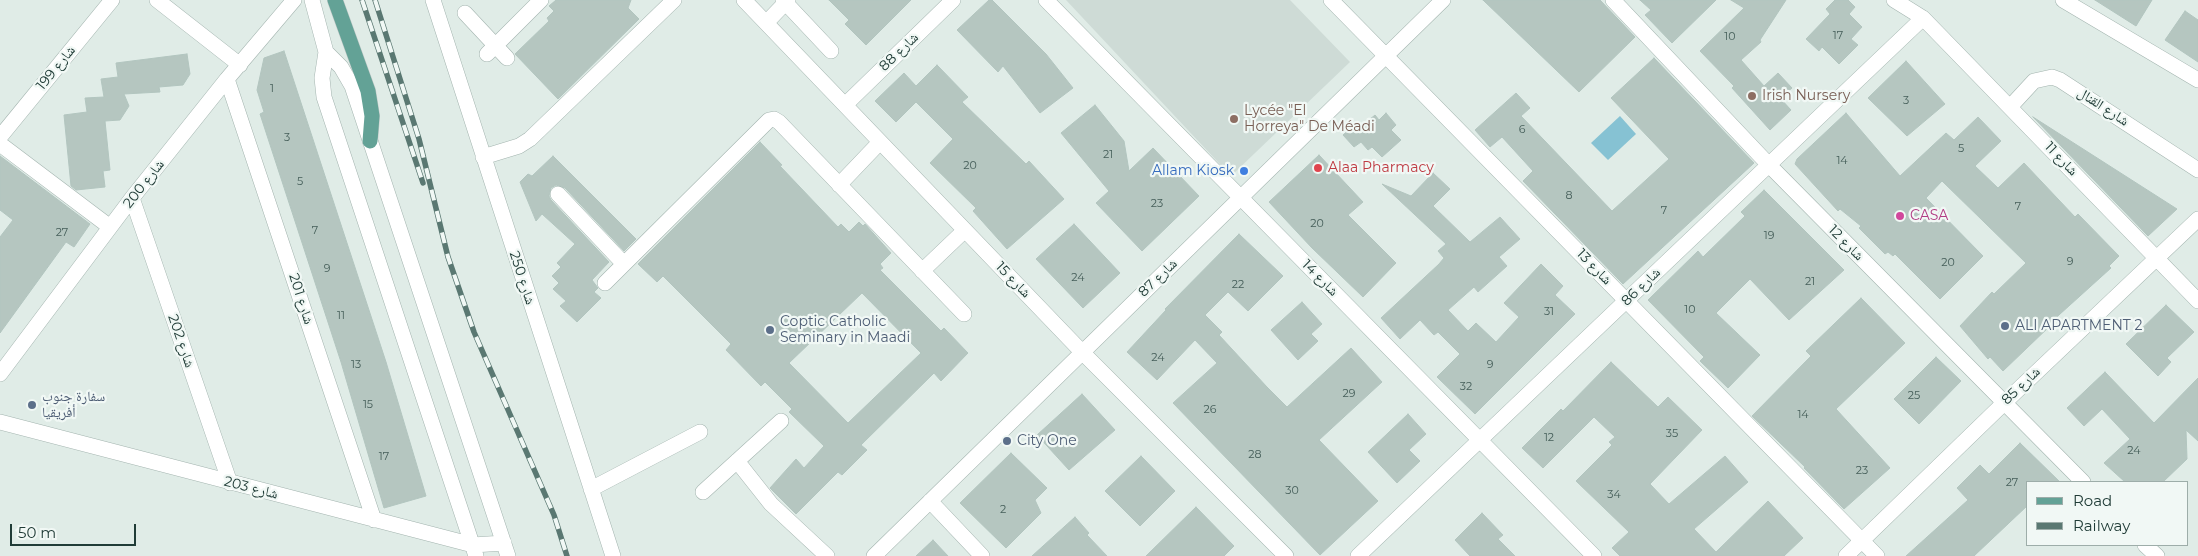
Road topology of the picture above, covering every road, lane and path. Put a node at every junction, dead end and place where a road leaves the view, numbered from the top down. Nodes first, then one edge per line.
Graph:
1 (112, 0) edge
2 (157, 0) edge
3 (294, 0) edge
4 (312, 0) edge
5 (335, 0) edge
6 (433, 0) edge
7 (540, 0) edge
8 (744, 0) edge
9 (953, 0) edge
10 (1046, 0) edge
11 (1331, 0) edge
12 (1442, 0) edge
13 (1613, 0) edge
14 (1894, 0) edge
15 (2064, 0) edge
16 (786, 1) edge
17 (664, 3) edge
18 (465, 13) dead end
19 (1923, 18) junction
20 (766, 22) junction
21 (491, 50) junction
22 (831, 51) dead end
23 (326, 52) junction
24 (1386, 56) junction
25 (507, 58) dead end
26 (240, 65) junction
27 (227, 79) junction
28 (2198, 80) edge
29 (844, 105) junction
30 (2010, 107) junction
31 (0, 136) edge
32 (370, 141) junction
33 (880, 142) junction
34 (0, 144) edge
35 (483, 157) junction
36 (1769, 165) junction
37 (2198, 170) edge
38 (839, 185) junction
39 (558, 194) dead end
40 (1241, 197) junction
41 (132, 198) junction
42 (2198, 219) edge
43 (110, 228) junction
44 (965, 230) junction
45 (2156, 258) junction
46 (624, 264) junction
47 (922, 271) junction
48 (605, 283) dead end
49 (1626, 301) junction
50 (2198, 301) edge
51 (964, 314) dead end
52 (1082, 352) junction
53 (0, 374) edge
54 (2004, 403) junction
55 (782, 421) dead end
56 (0, 422) edge
57 (700, 432) dead end
58 (1480, 440) junction
59 (737, 461) junction
60 (2082, 481) edge
61 (230, 483) junction
62 (591, 489) junction
63 (703, 492) dead end
64 (930, 502) junction
65 (374, 520) junction
66 (1862, 541) junction
67 (2146, 546) edge
68 (506, 550) edge
69 (474, 551) edge
70 (613, 556) edge
71 (827, 556) edge
72 (874, 556) edge
73 (982, 556) edge
74 (1286, 556) edge
75 (1358, 556) edge
76 (1594, 556) edge
77 (1846, 556) edge
78 (1877, 556) edge
79 (2156, 556) edge

1 - 31 street, شارع 199
2 - 26 street
3 - 26 street, شارع 200
4 - 23 street
5 - 32 main road
6 - 35 street, شارع 250
7 - 21 street
8 - 20 street, شارع 15
9 - 29 street, شارع 88
10 - 40 street, شارع 14
11 - 24 street, شارع 13
12 - 24 street, شارع 87
13 - 36 street, شارع 12
14 - 19 street
15 - 28 street
16 - 20 street
16 - 22 street
17 - 35 street
18 - 21 street
19 - 30 street, شارع 11
19 - 36 street, شارع 86
20 - 29 street, شارع 15
21 - 25 street
23 - 32 street
23 - 69 street
24 - 40 street, شارع 87
24 - 49 street, شارع 13
26 - 27 street, شارع 200
27 - 41 street, شارع 200
27 - 65 street, شارع 201
29 - 33 street, شارع 15
30 - 37 street, شارع القنال
30 - 45 street, شارع 11
32 - 68 street
33 - 38 street
33 - 44 street, شارع 15
34 - 43 street
35 - 62 street, شارع 250
36 - 49 street, شارع 86
36 - 54 street, شارع 12
38 - 46 street
38 - 47 street
39 - 46 street
40 - 52 street, شارع 87
40 - 58 street, شارع 14
41 - 43 street, شارع 200
41 - 61 street, شارع 202
42 - 45 street, شارع 85
43 - 53 street, شارع 200
44 - 47 street
44 - 52 street, شارع 15
45 - 50 street, شارع 11
45 - 54 street, شارع 85
46 - 48 street
47 - 51 street
49 - 58 street, شارع 86
49 - 66 street, شارع 13
52 - 64 street, شارع 87
52 - 74 street, شارع 15
54 - 60 street, شارع 12
54 - 66 street, شارع 85
55 - 59 street
56 - 61 street, شارع 203
57 - 62 street
58 - 75 street, شارع 86
58 - 76 street, شارع 14
59 - 63 street
59 - 71 street
61 - 65 street, شارع 203
62 - 70 street, شارع 250
64 - 72 street, شارع 87
64 - 73 street
65 - 69 street, شارع 203
66 - 77 street, شارع 85
66 - 78 street, شارع 13
67 - 79 street
68 - 69 street, شارع 203

